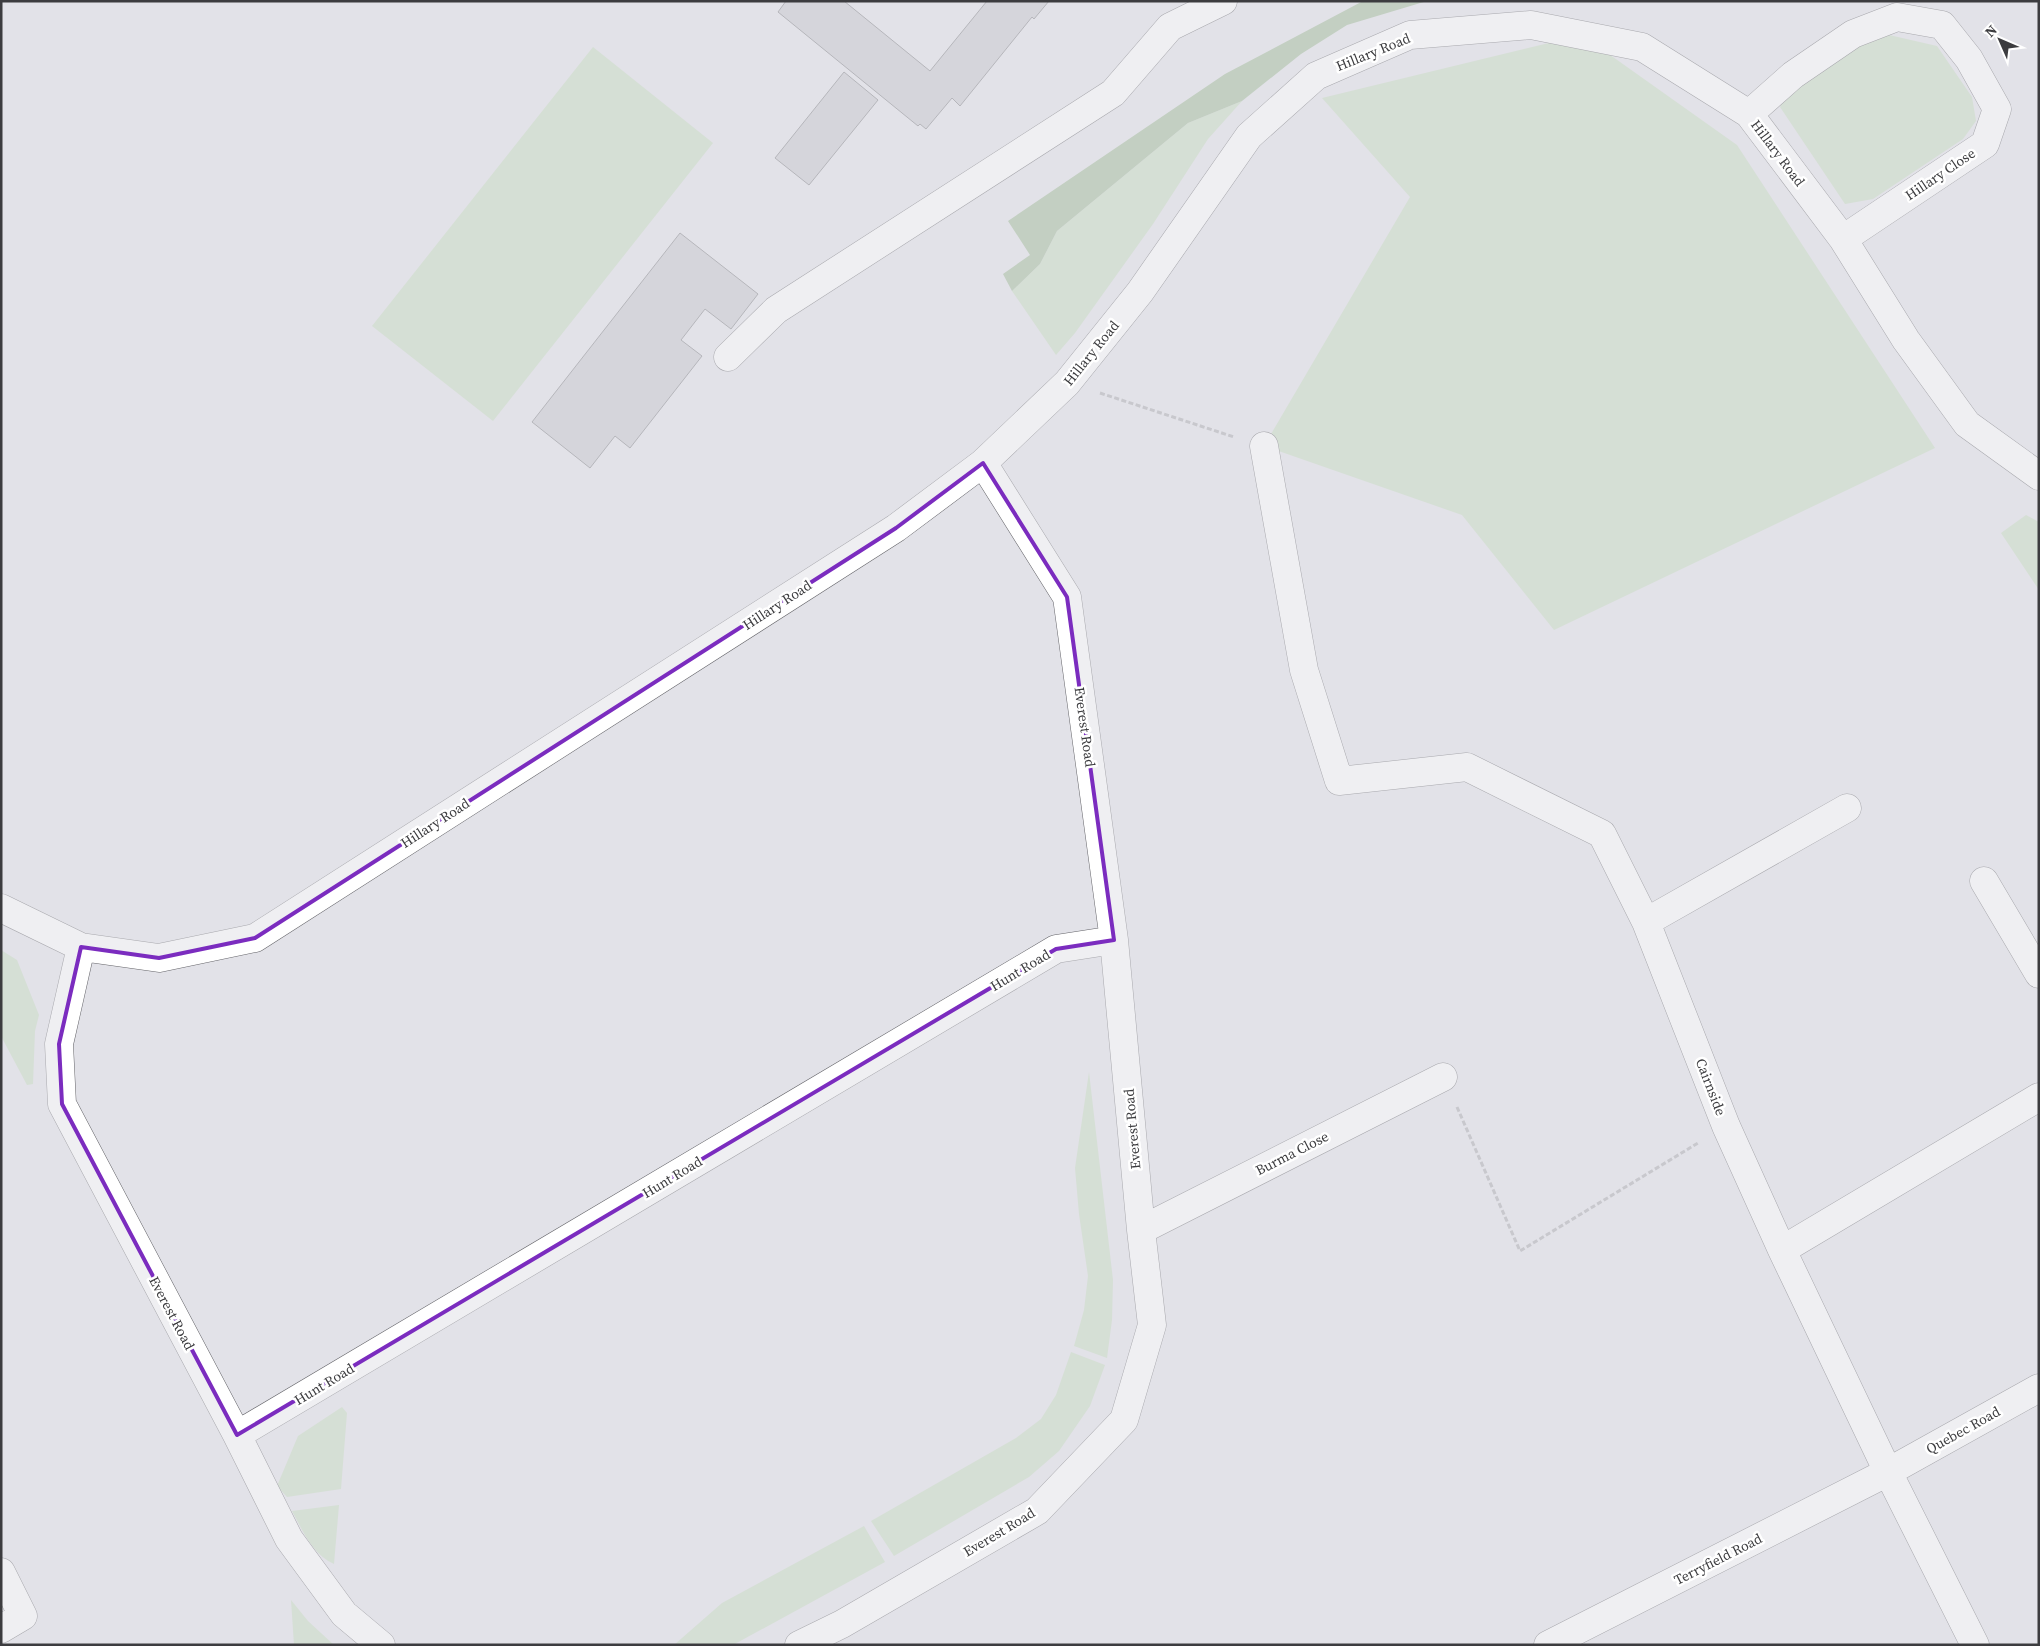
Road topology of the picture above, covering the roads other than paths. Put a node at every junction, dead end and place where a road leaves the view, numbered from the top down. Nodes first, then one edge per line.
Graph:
1 (1223, 1) edge
2 (1898, 9) edge
3 (1749, 114) junction
4 (1843, 239) junction
5 (728, 357) dead end
6 (1264, 446) road end
7 (983, 463) junction
8 (2039, 476) edge
9 (1847, 808) dead end
10 (1984, 881) dead end
11 (1, 908) edge
12 (1646, 922) junction
13 (1114, 940) junction
14 (81, 947) junction
15 (2039, 974) edge
16 (1443, 1077) road end
17 (2039, 1097) edge
18 (1141, 1230) junction
19 (1782, 1250) junction
20 (2039, 1388) edge
21 (237, 1435) junction
22 (1888, 1472) junction
23 (1, 1572) edge
24 (1, 1629) edge
25 (381, 1645) edge
26 (799, 1645) edge
27 (1548, 1645) edge
28 (1975, 1645) edge

1 - 5 street
2 - 3 street, Hillary Close
2 - 4 street, Hillary Close
3 - 4 street, Hillary Road
3 - 7 street, Hillary Road
4 - 8 street, Hillary Road
6 - 12 street, Cairnside
7 - 13 street, Everest Road
7 - 14 street, Hillary Road
9 - 12 street
10 - 15 street
11 - 14 street, Hillary Road
12 - 19 street, Cairnside
13 - 18 street, Everest Road
13 - 21 street, Hunt Road
14 - 21 street, Everest Road
16 - 18 street, Burma Close
17 - 19 street
18 - 26 street, Everest Road
19 - 22 street, Cairnside
20 - 22 street, Quebec Road
21 - 25 street, Everest Road
22 - 27 street, Terryfield Road
22 - 28 street, Cairnside
23 - 24 street

